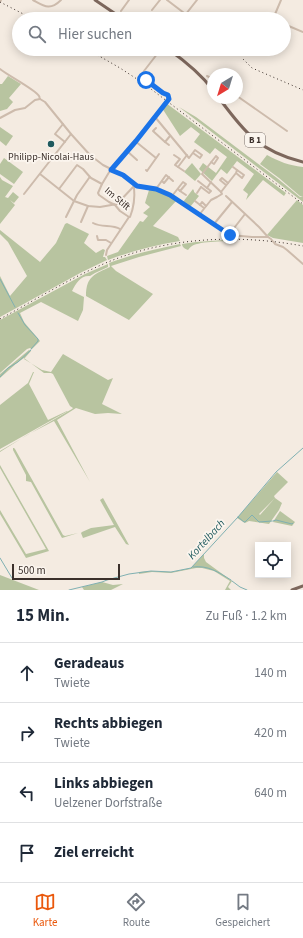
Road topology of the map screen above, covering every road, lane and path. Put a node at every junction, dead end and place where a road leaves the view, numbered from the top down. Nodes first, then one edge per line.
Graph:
1 (33, 0) edge
2 (61, 0) edge
3 (95, 0) edge
4 (129, 0) edge
5 (160, 0) edge
6 (167, 0) edge
7 (198, 0) edge
8 (281, 0) edge
9 (152, 10) dead end
10 (121, 11) dead end
11 (113, 12) edge
12 (183, 12) edge
13 (188, 12) edge
14 (276, 12) edge
15 (291, 27) edge
16 (303, 32) edge
17 (155, 56) edge
18 (177, 56) edge
19 (0, 69) edge
20 (207, 82) edge
21 (40, 99) junction
22 (243, 100) edge
23 (224, 104) edge
24 (155, 117) junction
25 (0, 118) edge
26 (63, 124) junction
27 (156, 128) dead end
28 (153, 131) junction
29 (287, 131) dead end
30 (72, 134) junction
31 (151, 134) dead end
32 (170, 136) junction
33 (136, 141) junction
34 (65, 142) junction
35 (165, 142) junction
36 (169, 145) dead end
37 (126, 151) junction
38 (193, 153) dead end
39 (159, 154) dead end
40 (174, 155) dead end
41 (186, 156) junction
42 (221, 156) dead end
43 (156, 158) junction
44 (137, 160) dead end
45 (181, 160) junction
46 (303, 162) edge
47 (233, 167) dead end
48 (111, 170) junction
49 (147, 171) dead end
50 (184, 171) dead end
51 (40, 174) junction
52 (90, 177) junction
53 (223, 177) dead end
54 (174, 181) dead end
55 (198, 181) dead end
56 (211, 182) junction
57 (102, 184) junction
58 (227, 184) junction
59 (134, 186) junction
60 (202, 186) junction
61 (207, 188) junction
62 (58, 189) junction
63 (156, 189) junction
64 (221, 192) junction
65 (197, 193) dead end
66 (24, 194) dead end
67 (186, 195) dead end
68 (172, 196) junction
69 (226, 196) dead end
70 (74, 201) junction
71 (195, 201) dead end
72 (232, 202) junction
73 (116, 205) junction
74 (200, 205) junction
75 (88, 206) junction
76 (206, 206) junction
77 (204, 208) junction
78 (246, 214) junction
79 (199, 215) junction
80 (66, 217) dead end
81 (129, 218) junction
82 (81, 222) dead end
83 (93, 223) dead end
84 (214, 225) junction
85 (120, 230) junction
86 (231, 232) dead end
87 (98, 236) dead end
88 (268, 237) junction
89 (111, 243) junction
90 (106, 255) dead end
91 (303, 264) edge
92 (302, 587) edge
93 (292, 590) edge

1 - 2 street
3 - 11 main road
4 - 10 street
5 - 9 street
6 - 12 street
7 - 13 street
8 - 14 street
15 - 16 street
17 - 24 street, Im Stift
18 - 20 main road
19 - 21 street
21 - 25 street
21 - 26 street
22 - 29 street
23 - 46 main road, B 1
24 - 32 street
24 - 33 street, Im Stift
26 - 30 street
26 - 34 street
27 - 28 street
28 - 31 street
28 - 35 street
30 - 34 street
30 - 48 street
32 - 35 street
32 - 41 street
33 - 37 street, Im Stift
33 - 43 street
34 - 51 street
35 - 36 street
37 - 44 street
37 - 48 street, Im Stift
38 - 41 street
39 - 43 street
40 - 45 street
41 - 45 street
42 - 56 street
43 - 49 street
45 - 50 street
47 - 58 street
48 - 57 street, Im Stift
48 - 59 street
51 - 62 street
51 - 66 street
52 - 57 street
52 - 62 street
52 - 70 street
53 - 58 street
54 - 63 street
55 - 60 street
56 - 61 street
56 - 64 street
57 - 73 street, Im Stift
58 - 64 street
59 - 63 street
59 - 73 street
59 - 81 street
60 - 61 street
60 - 61 street
60 - 65 street
62 - 70 street
63 - 68 street
64 - 76 street
67 - 68 street
68 - 79 street
69 - 72 street
70 - 75 street
70 - 80 street
71 - 74 street
72 - 78 street
72 - 84 street
73 - 75 street
73 - 81 street, Im Stift
74 - 76 street
74 - 77 street
75 - 82 street
76 - 77 street
77 - 79 street
78 - 86 street
78 - 88 street
79 - 84 street
81 - 85 street
83 - 85 street
84 - 88 street
85 - 89 street
87 - 89 street
88 - 91 street
89 - 90 street
92 - 93 main road

